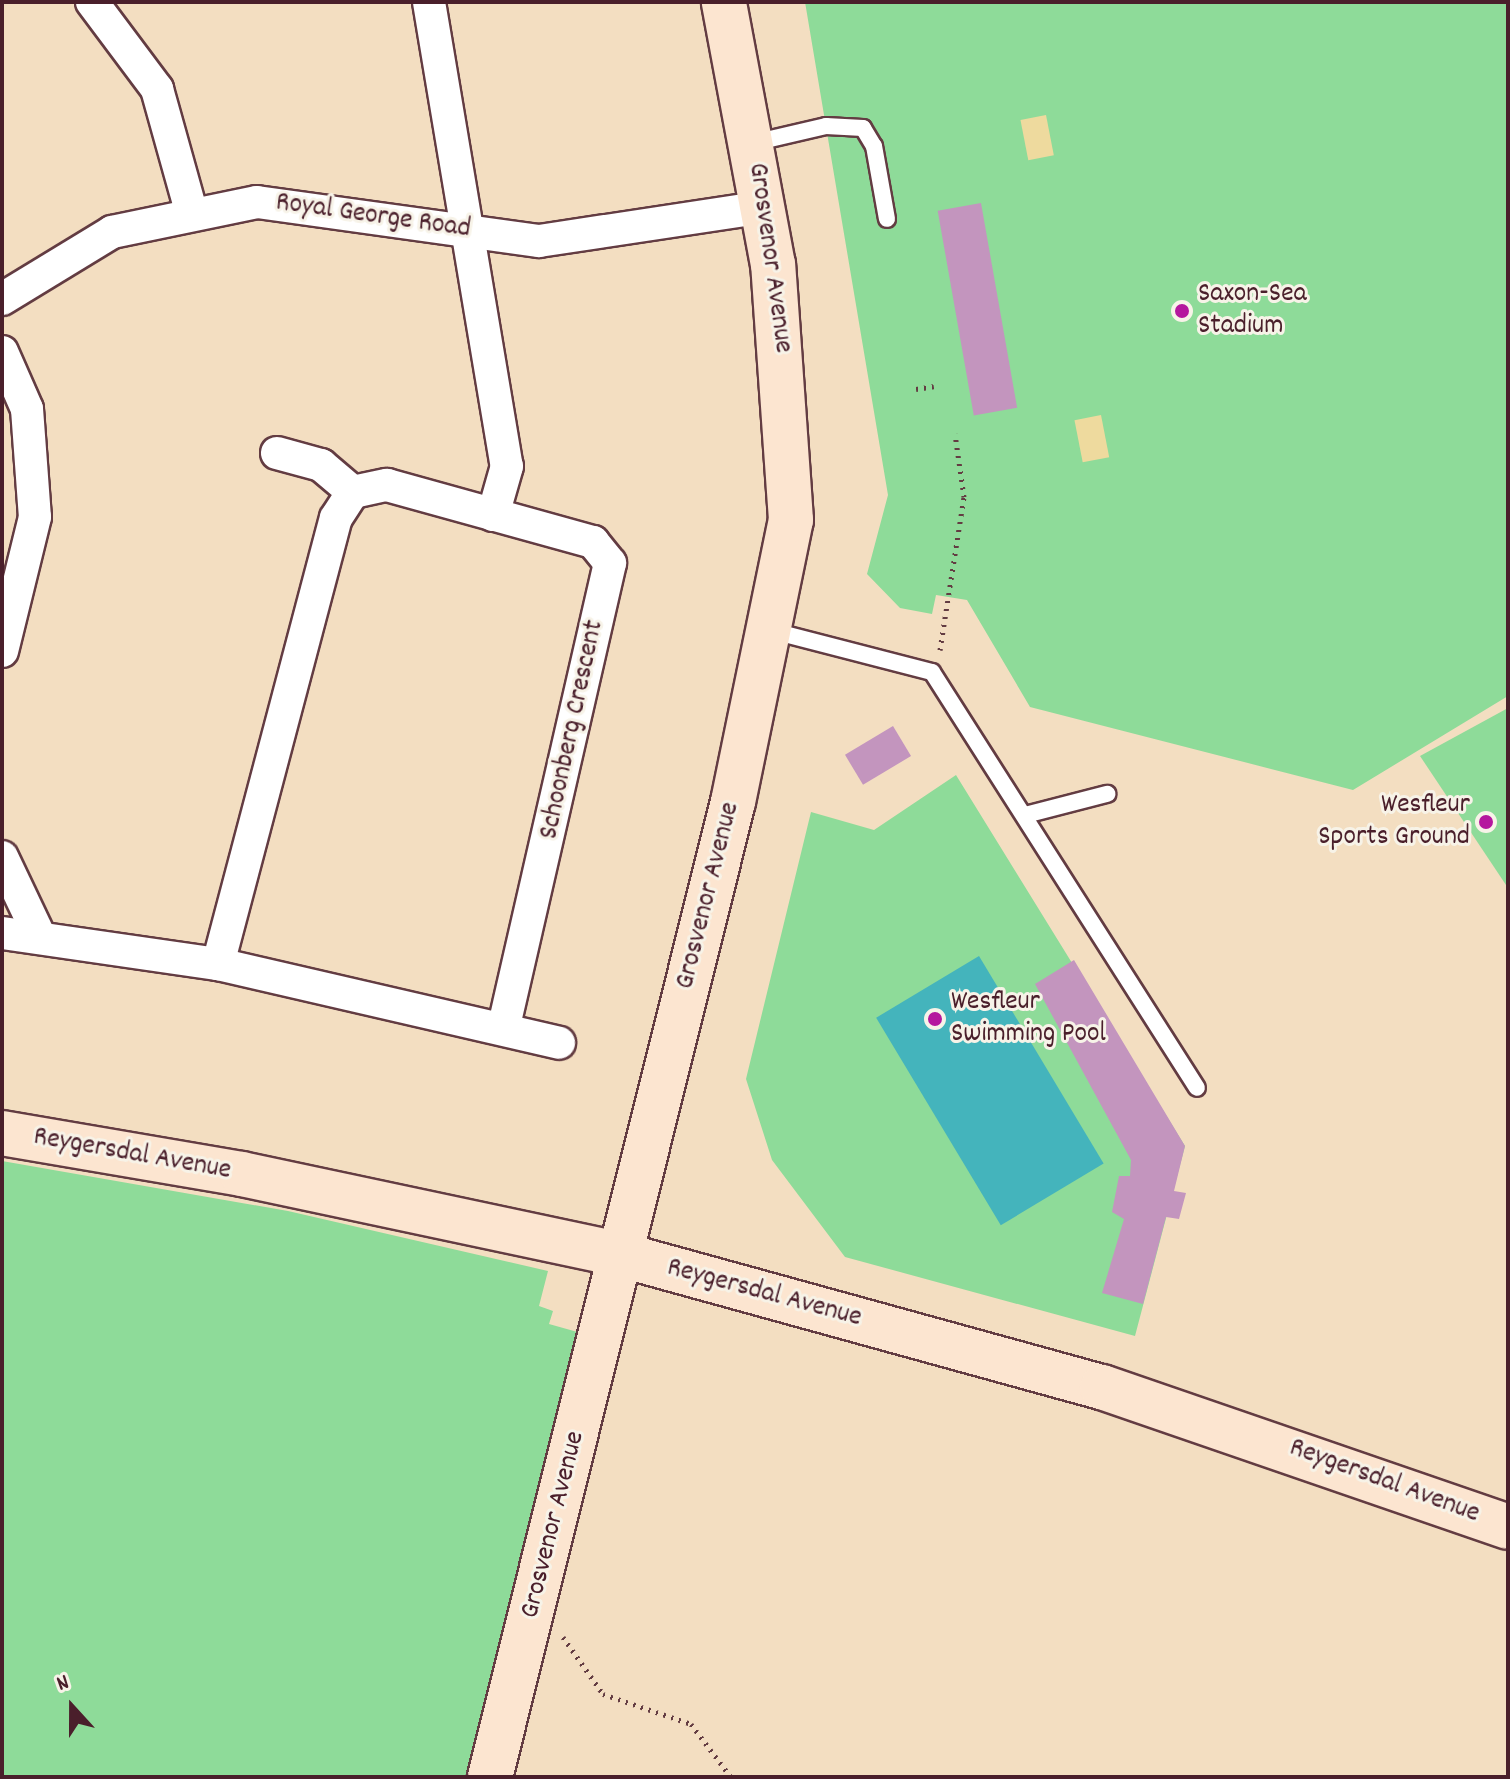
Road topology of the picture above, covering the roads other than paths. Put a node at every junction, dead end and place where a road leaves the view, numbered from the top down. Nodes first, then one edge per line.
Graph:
1 (92, 2) edge
2 (429, 2) edge
3 (724, 2) edge
4 (752, 144) junction
5 (763, 207) junction
6 (192, 214) junction
7 (887, 219) dead end
8 (468, 230) junction
9 (2, 299) edge
10 (2, 352) edge
11 (277, 453) dead end
12 (353, 492) junction
13 (493, 515) junction
14 (13, 556) edge
15 (773, 631) junction
16 (2, 651) edge
17 (1107, 794) dead end
18 (1029, 814) junction
19 (2, 857) edge
20 (2, 933) edge
21 (40, 937) junction
22 (218, 964) junction
23 (504, 1026) junction
24 (559, 1043) dead end
25 (1197, 1088) dead end
26 (2, 1133) edge
27 (622, 1255) junction
28 (1508, 1527) edge
29 (490, 1777) edge

1 - 6 street
2 - 8 street
3 - 4 street, Grosvenor Avenue
4 - 5 street, Grosvenor Avenue
4 - 7 lane
5 - 8 street, Royal George Road
5 - 15 street, Grosvenor Avenue
6 - 8 street, Royal George Road
6 - 9 street, Royal George Road
8 - 13 street
10 - 14 street
11 - 12 street
12 - 13 street, Schoonberg Crescent
12 - 22 street
13 - 23 street, Schoonberg Crescent
14 - 16 street
15 - 18 lane
15 - 27 street, Grosvenor Avenue
17 - 18 lane
18 - 25 lane
19 - 21 street
20 - 21 street
21 - 22 street
22 - 23 street
23 - 24 street
26 - 27 street, Reygersdal Avenue
27 - 28 street, Reygersdal Avenue
27 - 29 street, Grosvenor Avenue

